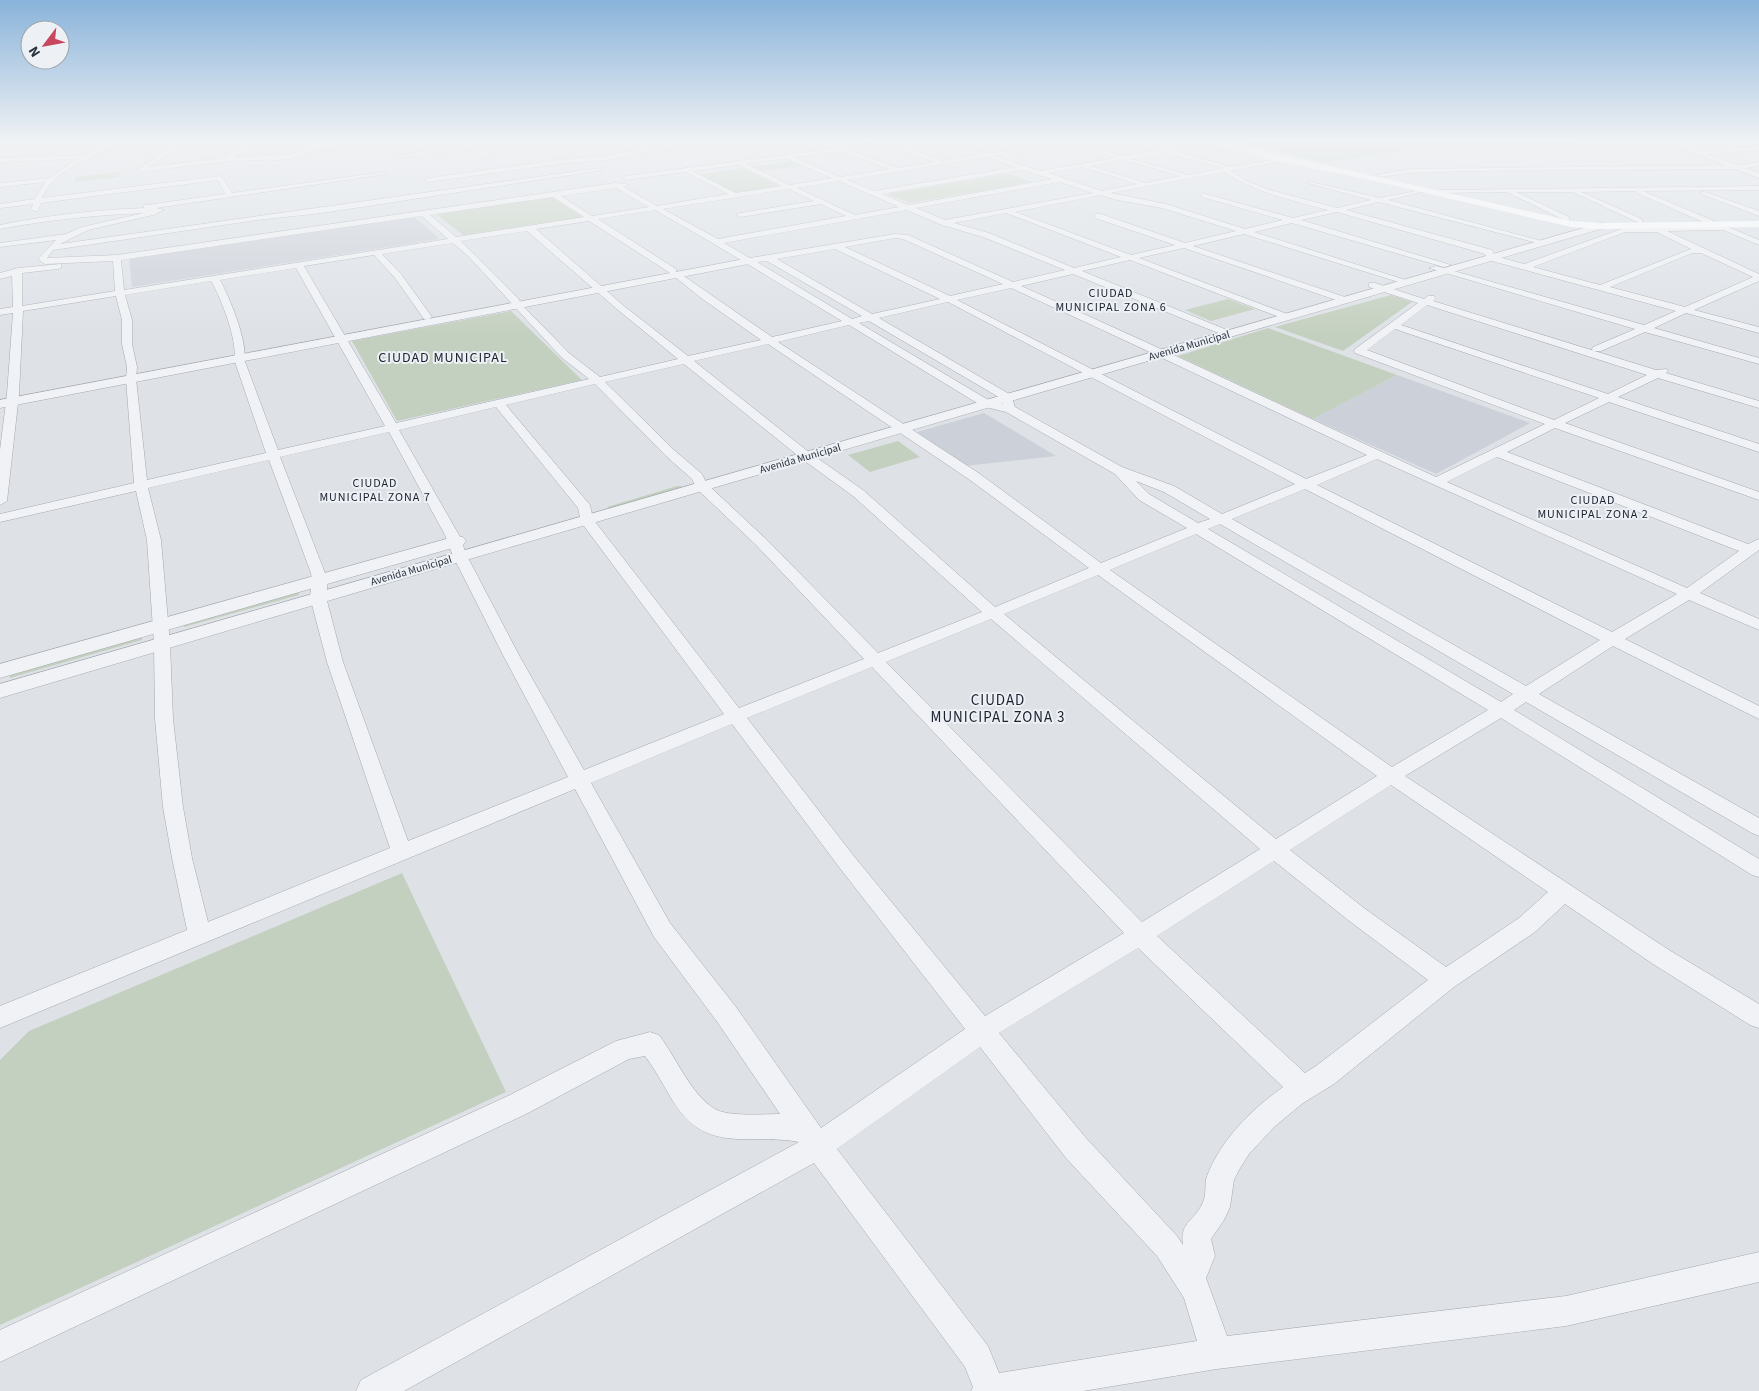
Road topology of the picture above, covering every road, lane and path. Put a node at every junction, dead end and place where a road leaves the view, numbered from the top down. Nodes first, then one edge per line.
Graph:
1 (36, 205) edge
2 (140, 205) edge
3 (161, 205) edge
4 (360, 205) edge
5 (478, 205) edge
6 (571, 205) edge
7 (652, 205) edge
8 (674, 205) edge
9 (720, 205) edge
10 (793, 205) edge
11 (828, 205) edge
12 (904, 205) edge
13 (921, 205) edge
14 (989, 205) edge
15 (1039, 205) edge
16 (1147, 205) edge
17 (1156, 205) edge
18 (1237, 205) edge
19 (1316, 205) edge
20 (1362, 205) edge
21 (1394, 205) edge
22 (1492, 205) edge
23 (1499, 205) edge
24 (1536, 205) edge
25 (1604, 205) edge
26 (1670, 205) edge
27 (1736, 205) edge
28 (909, 207) junction
29 (140, 208) junction
30 (658, 208) junction
31 (733, 211) junction
32 (1006, 211) junction
33 (1336, 211) junction
34 (110, 212) junction
35 (423, 213) junction
36 (1759, 214) edge
37 (1098, 216) dead end
38 (854, 217) junction
39 (195, 218) dead end
40 (592, 218) junction
41 (1292, 220) junction
42 (1707, 220) junction
43 (1759, 220) edge
44 (32, 221) junction
45 (1639, 221) junction
46 (945, 222) junction
47 (1569, 222) junction
48 (1759, 224) edge
49 (1601, 226) junction
50 (1720, 226) junction
51 (0, 227) edge
52 (529, 228) junction
53 (1655, 229) junction
54 (770, 232) junction
55 (1244, 232) junction
56 (1235, 234) junction
57 (64, 236) junction
58 (455, 240) junction
59 (1539, 241) junction
60 (717, 242) junction
61 (1759, 243) edge
62 (0, 245) edge
63 (836, 246) junction
64 (1183, 246) junction
65 (51, 248) junction
66 (1701, 251) junction
67 (376, 252) junction
68 (1490, 255) junction
69 (769, 258) junction
70 (1131, 258) junction
71 (111, 259) junction
72 (43, 260) junction
73 (747, 260) junction
74 (299, 265) junction
75 (0, 266) edge
76 (1524, 267) junction
77 (1445, 268) junction
78 (18, 271) junction
79 (1075, 271) junction
80 (675, 273) junction
81 (0, 276) edge
82 (214, 278) junction
83 (1759, 278) edge
84 (1390, 283) junction
85 (1014, 285) junction
86 (599, 287) junction
87 (1600, 288) junction
88 (120, 293) junction
89 (1339, 298) junction
90 (1428, 299) junction
91 (950, 300) junction
92 (516, 303) junction
93 (18, 309) junction
94 (1685, 310) junction
95 (0, 312) edge
96 (1281, 314) junction
97 (427, 317) junction
98 (872, 318) junction
99 (852, 323) junction
100 (1394, 326) junction
101 (1759, 328) edge
102 (1645, 329) junction
103 (1222, 331) junction
104 (340, 336) junction
105 (771, 341) junction
106 (1597, 349) junction
107 (1158, 350) junction
108 (240, 355) junction
109 (687, 360) junction
110 (1759, 360) edge
111 (1084, 371) junction
112 (1662, 372) junction
113 (132, 375) junction
114 (596, 380) junction
115 (1607, 398) junction
116 (1759, 398) edge
117 (6, 399) edge
118 (1005, 399) junction
119 (981, 400) junction
120 (499, 404) junction
121 (1759, 405) edge
122 (1553, 424) junction
123 (894, 425) junction
124 (392, 428) junction
125 (1759, 448) edge
126 (801, 452) junction
127 (1496, 452) junction
128 (273, 455) junction
129 (1377, 455) junction
130 (1117, 470) junction
131 (700, 481) junction
132 (1436, 482) junction
133 (141, 485) junction
134 (1307, 485) junction
135 (1759, 496) edge
136 (0, 501) edge
137 (586, 514) junction
138 (0, 518) edge
139 (1222, 519) junction
140 (1196, 529) junction
141 (1754, 546) edge
142 (457, 549) junction
143 (1099, 569) junction
144 (319, 589) junction
145 (1690, 594) junction
146 (993, 614) junction
147 (1759, 625) edge
148 (162, 635) junction
149 (1613, 639) junction
150 (873, 660) junction
151 (0, 671) edge
152 (0, 691) edge
153 (1526, 693) junction
154 (1501, 710) junction
155 (1759, 713) edge
156 (734, 716) junction
157 (1391, 776) junction
158 (578, 781) junction
159 (1759, 828) edge
160 (1274, 850) junction
161 (402, 852) junction
162 (1759, 869) edge
163 (1563, 892) junction
164 (1140, 935) junction
165 (200, 936) junction
166 (1446, 980) junction
167 (0, 1017) edge
168 (1759, 1017) edge
169 (982, 1031) junction
170 (1303, 1088) junction
171 (812, 1137) junction
172 (1759, 1267) edge
173 (1190, 1281) junction
174 (0, 1346) edge
175 (1217, 1354) junction
176 (372, 1391) edge
177 (989, 1391) edge

1 - 44 street
2 - 29 street
3 - 29 street
4 - 65 street
5 - 35 street
6 - 40 street
7 - 30 street
8 - 30 street
9 - 31 street
10 - 31 street
11 - 38 street
12 - 28 street
13 - 28 street
14 - 32 street
15 - 32 street
16 - 56 street
17 - 55 street
18 - 41 street
19 - 33 street
20 - 33 street
21 - 59 street
22 - 47 main road
23 - 47 main road
24 - 47 street
25 - 45 street
26 - 42 street
27 - 36 street
28 - 38 street
28 - 46 street
29 - 34 street
30 - 40 street
30 - 60 street
31 - 54 street
32 - 46 street
32 - 70 street
33 - 41 street
33 - 68 street
34 - 44 street
34 - 57 street
35 - 58 street
35 - 71 street
37 - 64 street
38 - 54 street
39 - 57 street
40 - 52 street
40 - 80 street
41 - 55 street
41 - 77 street
42 - 43 main road
42 - 45 main road
42 - 50 street
44 - 51 street
45 - 47 main road
46 - 79 street
47 - 49 main road
47 - 59 street, Avenida Municipal
48 - 50 main road
49 - 50 main road
49 - 59 street, Avenida Municipal
50 - 53 street
50 - 61 street
52 - 58 street
52 - 86 street
53 - 66 street
53 - 76 street
54 - 60 street
55 - 56 street
55 - 84 street
56 - 64 street
56 - 84 street
57 - 62 street
57 - 65 street
58 - 67 street
58 - 92 street
59 - 68 street, Avenida Municipal
60 - 73 street
63 - 69 street
63 - 85 street
63 - 91 street
64 - 70 street
64 - 89 street
65 - 72 street
66 - 83 street
66 - 87 street
67 - 74 street
67 - 97 street
68 - 76 street
68 - 77 street, Avenida Municipal
69 - 73 street
69 - 98 street
70 - 79 street
70 - 96 street
71 - 72 street
71 - 78 street
71 - 88 street
72 - 75 street
73 - 80 street
73 - 99 street
74 - 82 street
74 - 104 street
76 - 87 street
77 - 84 street, Avenida Municipal
77 - 102 street
78 - 81 street
78 - 93 street
79 - 85 street
79 - 103 street
80 - 86 street
80 - 105 street
82 - 88 street
82 - 108 street
83 - 94 street
84 - 89 street, Avenida Municipal
84 - 90 street
85 - 91 street
85 - 107 street
86 - 92 street
86 - 109 street
87 - 94 street
88 - 93 street
88 - 113 street
89 - 96 street, Avenida Municipal
90 - 100 street
90 - 106 street
90 - 112 street
91 - 98 street
91 - 111 street
92 - 97 street
92 - 104 street
92 - 114 street
93 - 95 street
93 - 117 street
94 - 101 street
94 - 102 street
96 - 103 street, Avenida Municipal
97 - 104 street
98 - 99 street
98 - 118 street
99 - 105 street
99 - 119 street
100 - 115 street
100 - 122 street
102 - 106 street
102 - 110 street
103 - 107 street, Avenida Municipal
104 - 108 street
104 - 124 street
105 - 109 street
105 - 123 street
106 - 112 street
107 - 111 street, Avenida Municipal
107 - 129 street
108 - 113 street
108 - 128 street
109 - 114 street
109 - 126 street
111 - 118 street, Avenida Municipal
111 - 134 street
112 - 115 street
112 - 116 street
112 - 121 street
113 - 117 street
113 - 133 street
114 - 120 street
114 - 131 street
115 - 122 street
115 - 125 street
117 - 136 street
118 - 119 street, Avenida Municipal
118 - 119 street
118 - 130 street
119 - 123 street, Avenida Municipal
120 - 124 street
120 - 137 street
122 - 127 street
122 - 135 street
123 - 126 street, Avenida Municipal
123 - 143 street
124 - 128 street
124 - 142 street
126 - 131 street, Avenida Municipal
126 - 146 street
127 - 132 street
127 - 141 street
128 - 133 street
128 - 144 street
129 - 132 street
129 - 134 street
130 - 139 street
130 - 140 street
131 - 137 street, Avenida Municipal
131 - 150 street
132 - 145 street
133 - 138 street
133 - 148 street
134 - 139 street
134 - 149 street
137 - 142 street, Avenida Municipal
137 - 156 street
139 - 140 street
139 - 153 street
140 - 143 street
140 - 154 street
141 - 145 street
142 - 144 street, Avenida Municipal
142 - 158 street
143 - 146 street
143 - 157 street
144 - 148 street, Avenida Municipal
144 - 161 street
145 - 147 street
145 - 149 street
146 - 150 street
146 - 160 street
148 - 151 street, Avenida Municipal
148 - 152 street, Avenida Municipal
148 - 165 street
149 - 153 street
149 - 155 street
150 - 156 street
150 - 164 street
153 - 154 street
153 - 159 street
154 - 157 street
154 - 162 street
156 - 158 street
156 - 169 street
157 - 160 street
157 - 163 street
158 - 161 street
158 - 171 street
160 - 164 street
160 - 166 street
161 - 165 street
163 - 166 street
163 - 168 street
164 - 169 street
164 - 170 street
165 - 167 street
166 - 170 street
169 - 171 street
169 - 173 street
170 - 173 street
171 - 174 street
171 - 176 street
171 - 177 street
172 - 175 street
173 - 175 street
175 - 177 street

